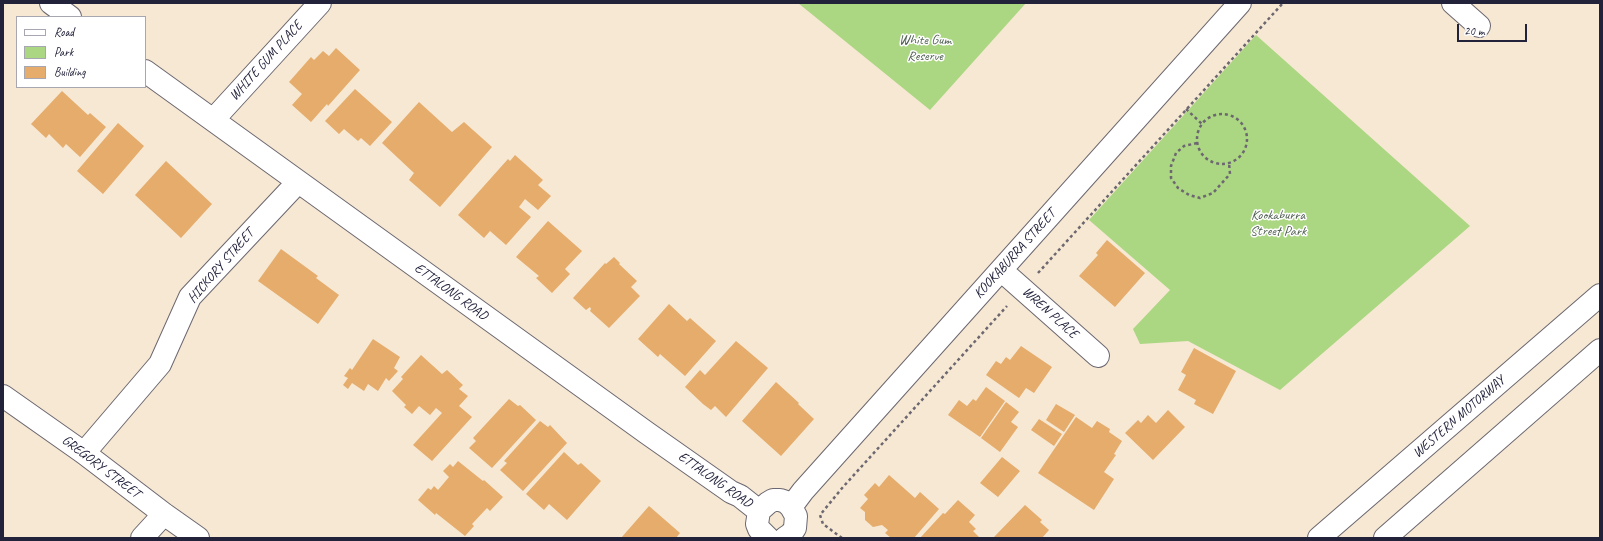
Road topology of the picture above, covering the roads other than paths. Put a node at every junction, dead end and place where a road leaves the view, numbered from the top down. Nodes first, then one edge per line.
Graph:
1 (51, 3) edge
2 (320, 3) edge
3 (1240, 3) edge
4 (1453, 3) edge
5 (69, 16) edge
6 (1479, 26) dead end
7 (146, 72) edge
8 (213, 120) junction
9 (298, 182) junction
10 (1001, 270) junction
11 (1600, 295) edge
12 (1600, 350) edge
13 (1098, 356) dead end
14 (3, 396) edge
15 (84, 453) junction
16 (792, 507) junction
17 (759, 511) junction
18 (164, 514) junction
19 (791, 537) edge
20 (142, 538) edge
21 (198, 538) edge
22 (768, 538) edge
23 (1319, 538) edge
24 (1385, 538) edge

1 - 5 main road
2 - 8 main road, WHITE GUM PLACE
3 - 10 main road, KOOKABURRA STREET
4 - 6 main road
7 - 8 main road, ETTALONG ROAD
8 - 9 main road, ETTALONG ROAD
9 - 15 main road, HICKORY STREET
9 - 17 main road, ETTALONG ROAD
10 - 13 main road, WREN PLACE
10 - 16 main road, KOOKABURRA STREET
11 - 23 main road, WESTERN MOTORWAY
12 - 24 main road
14 - 15 main road, GREGORY STREET
15 - 18 main road, GREGORY STREET
16 - 17 main road
16 - 19 main road
17 - 22 main road
18 - 20 main road
18 - 21 main road, GREGORY STREET

